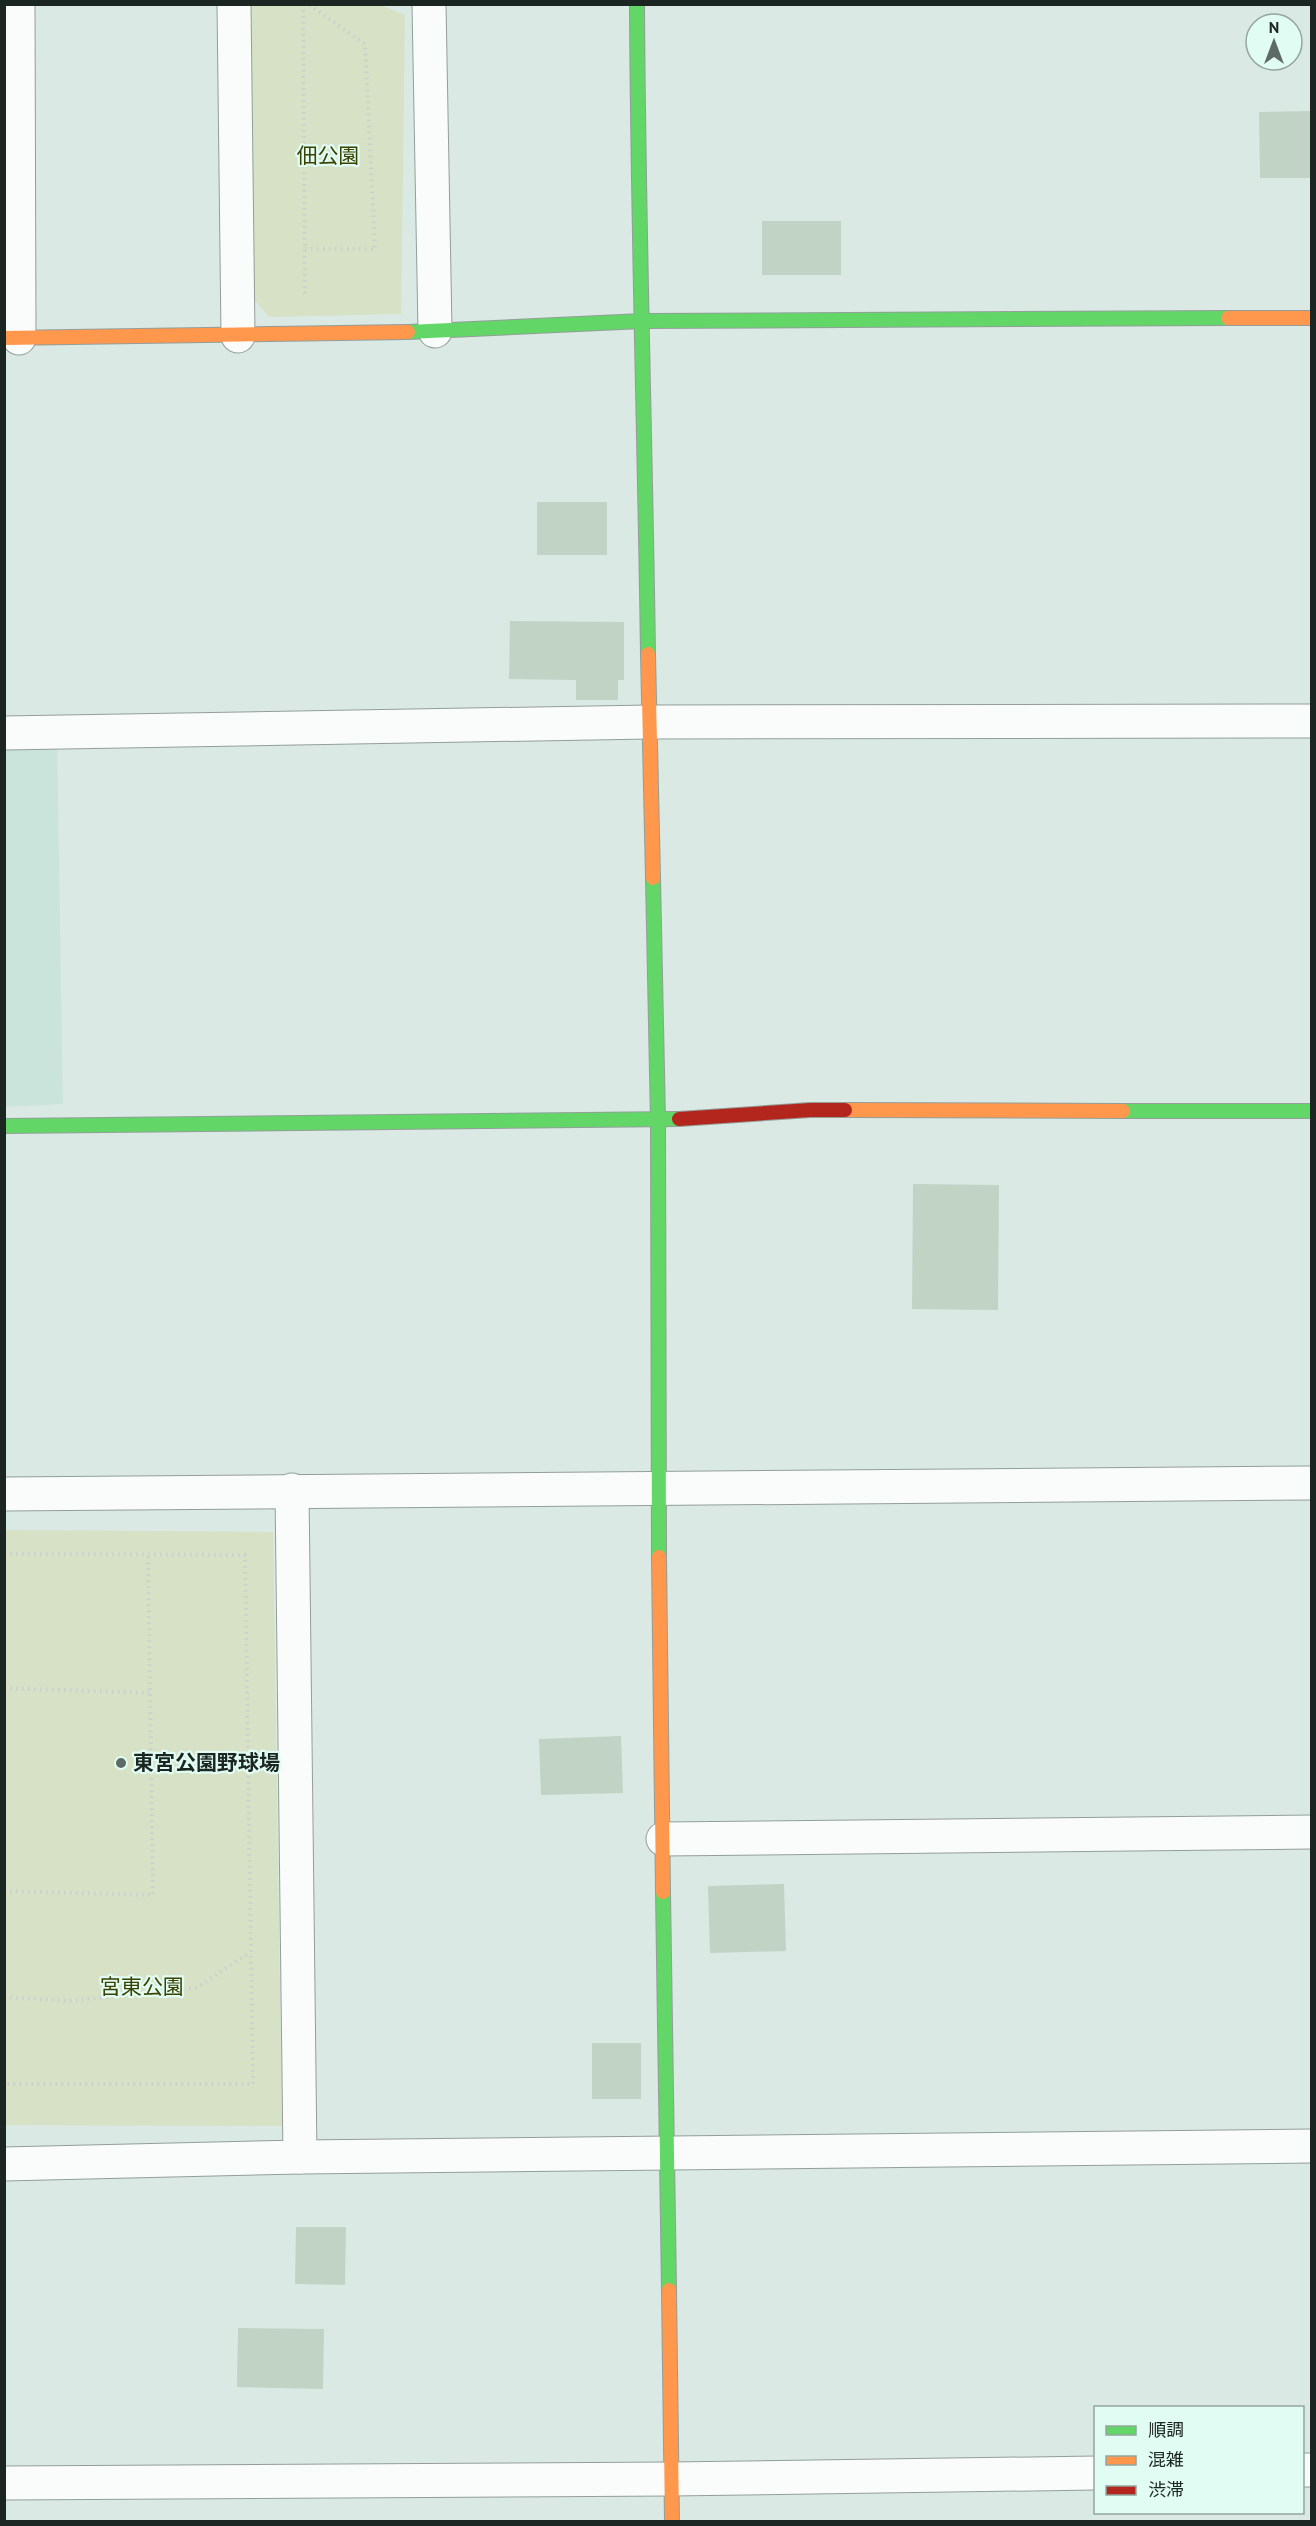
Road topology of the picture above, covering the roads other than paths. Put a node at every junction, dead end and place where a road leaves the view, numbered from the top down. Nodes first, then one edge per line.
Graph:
1 (18, 4) edge
2 (234, 4) edge
3 (429, 4) edge
4 (637, 4) edge
5 (1311, 318) edge
6 (643, 321) junction
7 (435, 331) junction
8 (238, 336) junction
9 (12, 338) edge
10 (1311, 721) edge
11 (648, 722) junction
12 (4, 733) edge
13 (1311, 1111) edge
14 (658, 1120) junction
15 (4, 1126) edge
16 (1311, 1483) edge
17 (658, 1488) junction
18 (292, 1490) junction
19 (4, 1494) edge
20 (1311, 1832) edge
21 (663, 1839) junction
22 (1311, 2146) edge
23 (667, 2153) junction
24 (300, 2157) junction
25 (4, 2164) edge
26 (1094, 2473) edge
27 (671, 2479) junction
28 (4, 2483) edge
29 (672, 2522) edge

1 - 9 street
2 - 8 street
3 - 7 street
4 - 6 street
5 - 6 street
6 - 7 street
6 - 11 street
7 - 8 street
8 - 9 street
10 - 11 street
11 - 12 street
11 - 14 street
13 - 14 street
14 - 15 street
14 - 17 street
16 - 17 street
17 - 18 street
17 - 21 street
18 - 19 street
18 - 24 street
20 - 21 street
21 - 23 street
22 - 23 street
23 - 24 street
23 - 27 street
24 - 25 street
26 - 27 street
27 - 28 street
27 - 29 street

